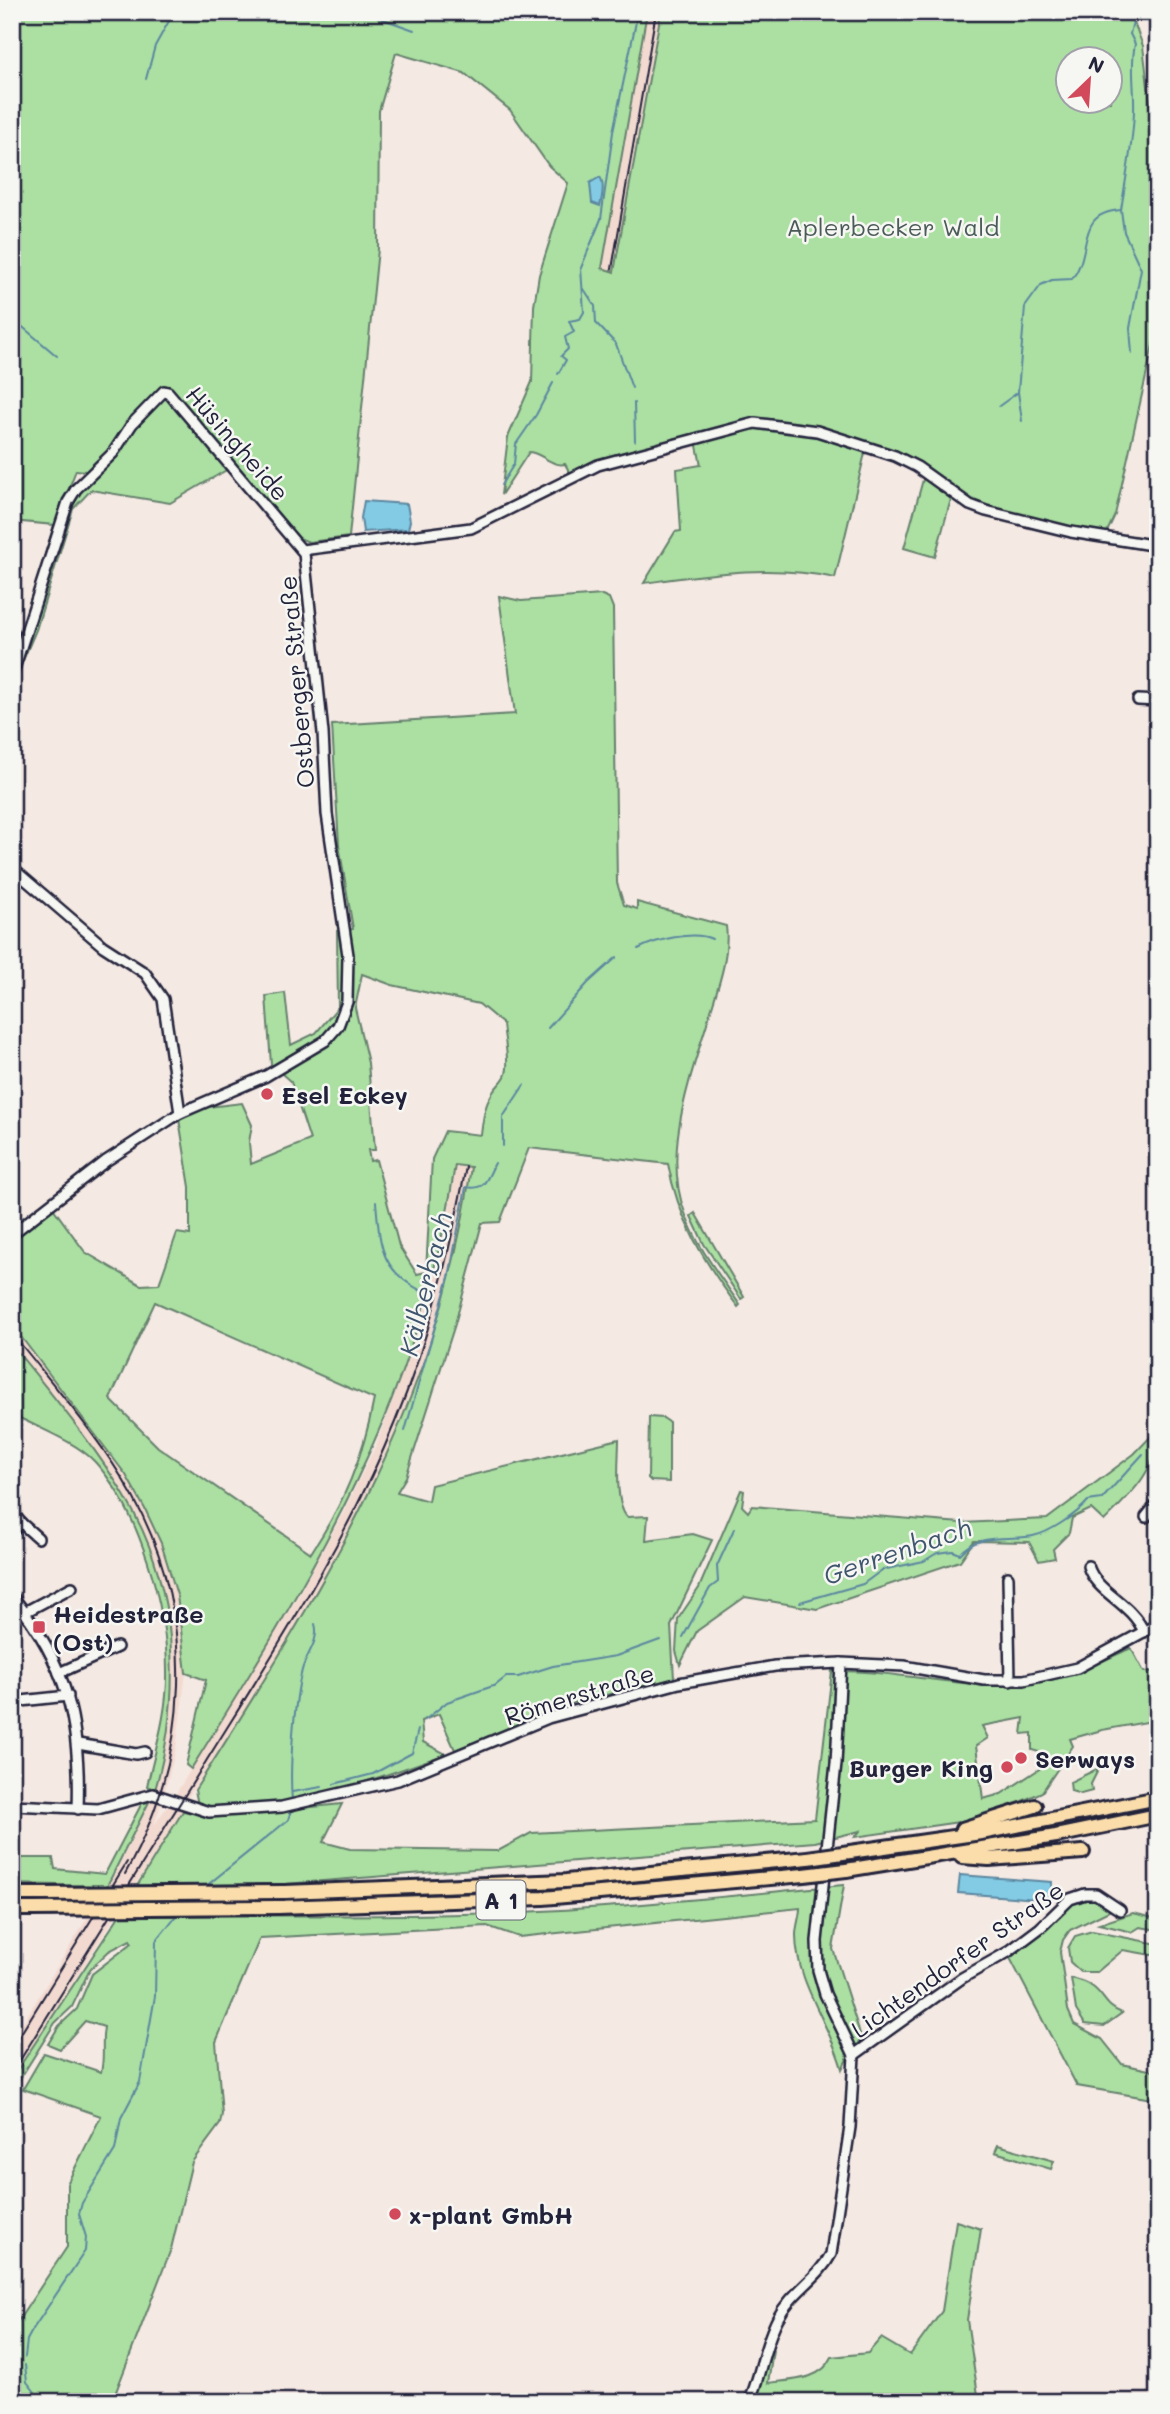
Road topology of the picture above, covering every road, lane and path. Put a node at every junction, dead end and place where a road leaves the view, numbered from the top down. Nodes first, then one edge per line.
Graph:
1 (1158, 546) edge
2 (302, 550) junction
3 (12, 675) edge
4 (1138, 700) dead end
5 (1158, 701) edge
6 (12, 868) edge
7 (180, 1113) junction
8 (12, 1234) edge
9 (1157, 1506) edge
10 (12, 1512) edge
11 (1146, 1517) dead end
12 (22, 1523) junction
13 (12, 1532) edge
14 (38, 1538) dead end
15 (1088, 1566) dead end
16 (1008, 1577) dead end
17 (72, 1587) dead end
18 (12, 1596) edge
19 (25, 1612) junction
20 (1158, 1623) edge
21 (1144, 1632) junction
22 (117, 1647) dead end
23 (841, 1663) junction
24 (59, 1673) junction
25 (1010, 1681) junction
26 (68, 1696) junction
27 (12, 1702) edge
28 (78, 1744) junction
29 (145, 1752) dead end
30 (1158, 1798) edge
31 (12, 1805) edge
32 (1035, 1806) dead end
33 (78, 1809) junction
34 (1158, 1815) edge
35 (936, 1841) junction
36 (1083, 1852) dead end
37 (944, 1856) junction
38 (12, 1894) edge
39 (12, 1909) edge
40 (1120, 1910) dead end
41 (12, 1991) edge
42 (12, 1998) edge
43 (854, 2055) junction
44 (750, 2402) edge

1 - 2 street, Ostberger Straße
2 - 3 street, Hüsingheide
2 - 7 street, Ostberger Straße
4 - 5 street
6 - 7 street
7 - 8 street, Ostberger Straße
9 - 11 street
10 - 12 street
12 - 13 street
12 - 14 street
15 - 21 street
16 - 25 street
17 - 19 street
18 - 19 street
19 - 24 street
20 - 21 street, Römerstraße
21 - 25 street, Römerstraße
22 - 24 street
23 - 25 street, Römerstraße
23 - 33 street, Römerstraße
23 - 43 street, Lichtendorfer Straße
24 - 26 street
26 - 27 street
26 - 28 street
28 - 29 street
28 - 33 street
30 - 35 highway, A 1
31 - 33 street, Römerstraße
32 - 35 highway
34 - 37 highway, A 1
35 - 38 highway, A 1, bridge
36 - 37 highway
37 - 39 highway, A 1, bridge
40 - 43 street, Lichtendorfer Straße
41 - 42 street
43 - 44 street, Lichtendorfer Straße

